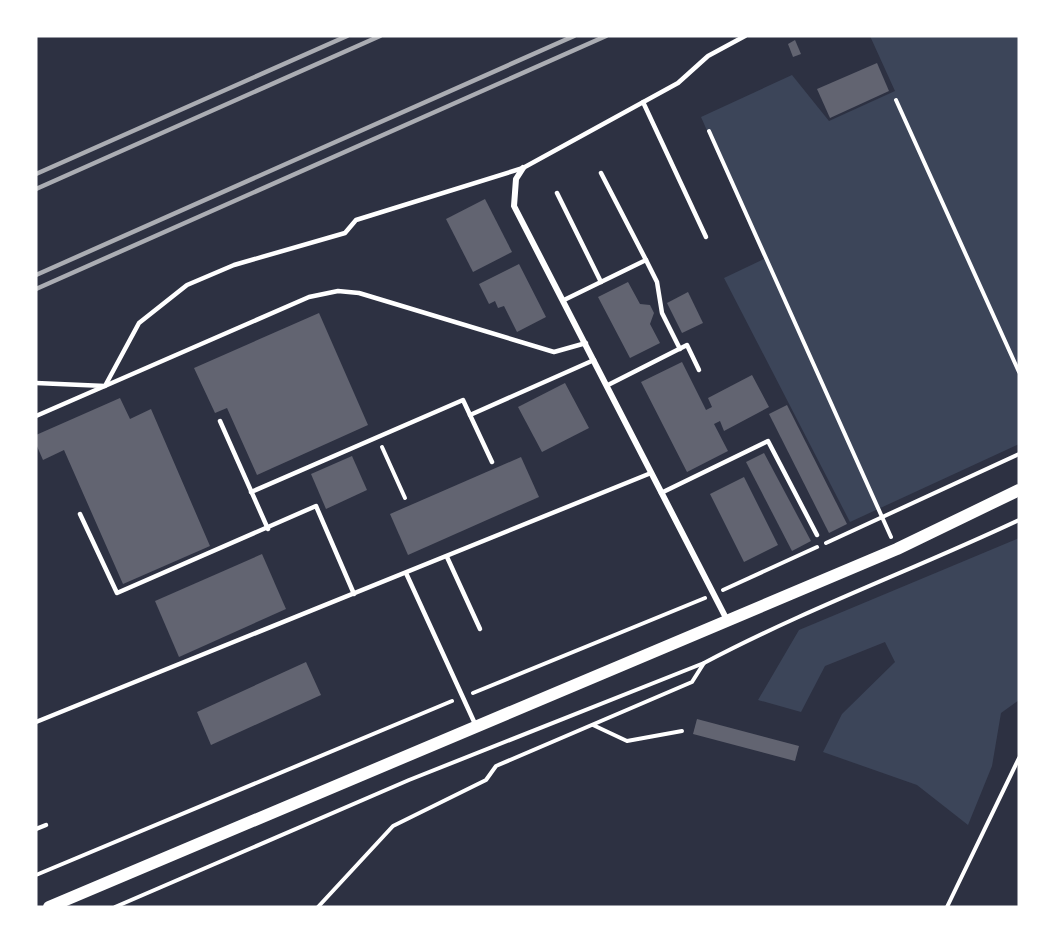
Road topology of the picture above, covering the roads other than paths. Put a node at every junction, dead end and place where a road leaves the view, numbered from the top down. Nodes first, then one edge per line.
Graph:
1 (745, 36) edge
2 (643, 102) junction
3 (523, 168) junction
4 (601, 173) dead end
5 (557, 193) dead end
6 (706, 237) dead end
7 (646, 260) junction
8 (602, 282) junction
9 (564, 300) junction
10 (586, 343) junction
11 (680, 349) junction
12 (595, 359) junction
13 (699, 370) dead end
14 (36, 383) edge
15 (608, 385) junction
16 (105, 386) junction
17 (470, 415) junction
18 (36, 416) edge
19 (220, 421) dead end
20 (492, 462) dead end
21 (651, 473) junction
22 (1019, 490) edge
23 (251, 492) junction
24 (661, 493) junction
25 (80, 514) dead end
26 (268, 529) junction
27 (817, 535) dead end
28 (447, 556) junction
29 (406, 573) junction
30 (354, 594) junction
31 (727, 620) junction
32 (480, 628) dead end
33 (36, 722) edge
34 (476, 726) junction
35 (46, 825) dead end
36 (36, 829) edge
37 (49, 907) edge

1 - 2 lane
2 - 3 lane
2 - 6 lane
3 - 9 street
3 - 16 lane
4 - 7 lane
5 - 8 lane
7 - 8 lane
7 - 11 lane
8 - 9 lane
9 - 10 street
10 - 12 street
10 - 16 lane
11 - 13 lane
11 - 15 lane
12 - 15 street
12 - 17 lane
14 - 16 lane
15 - 21 street
16 - 18 lane
17 - 20 lane
17 - 23 lane
19 - 23 lane
21 - 24 street
21 - 28 lane
22 - 31 main road
23 - 26 lane
24 - 27 lane
24 - 31 street
25 - 26 lane
26 - 30 lane
28 - 29 lane
28 - 32 lane
29 - 30 lane
29 - 34 lane
30 - 33 lane
31 - 34 main road
34 - 37 main road
35 - 36 lane

